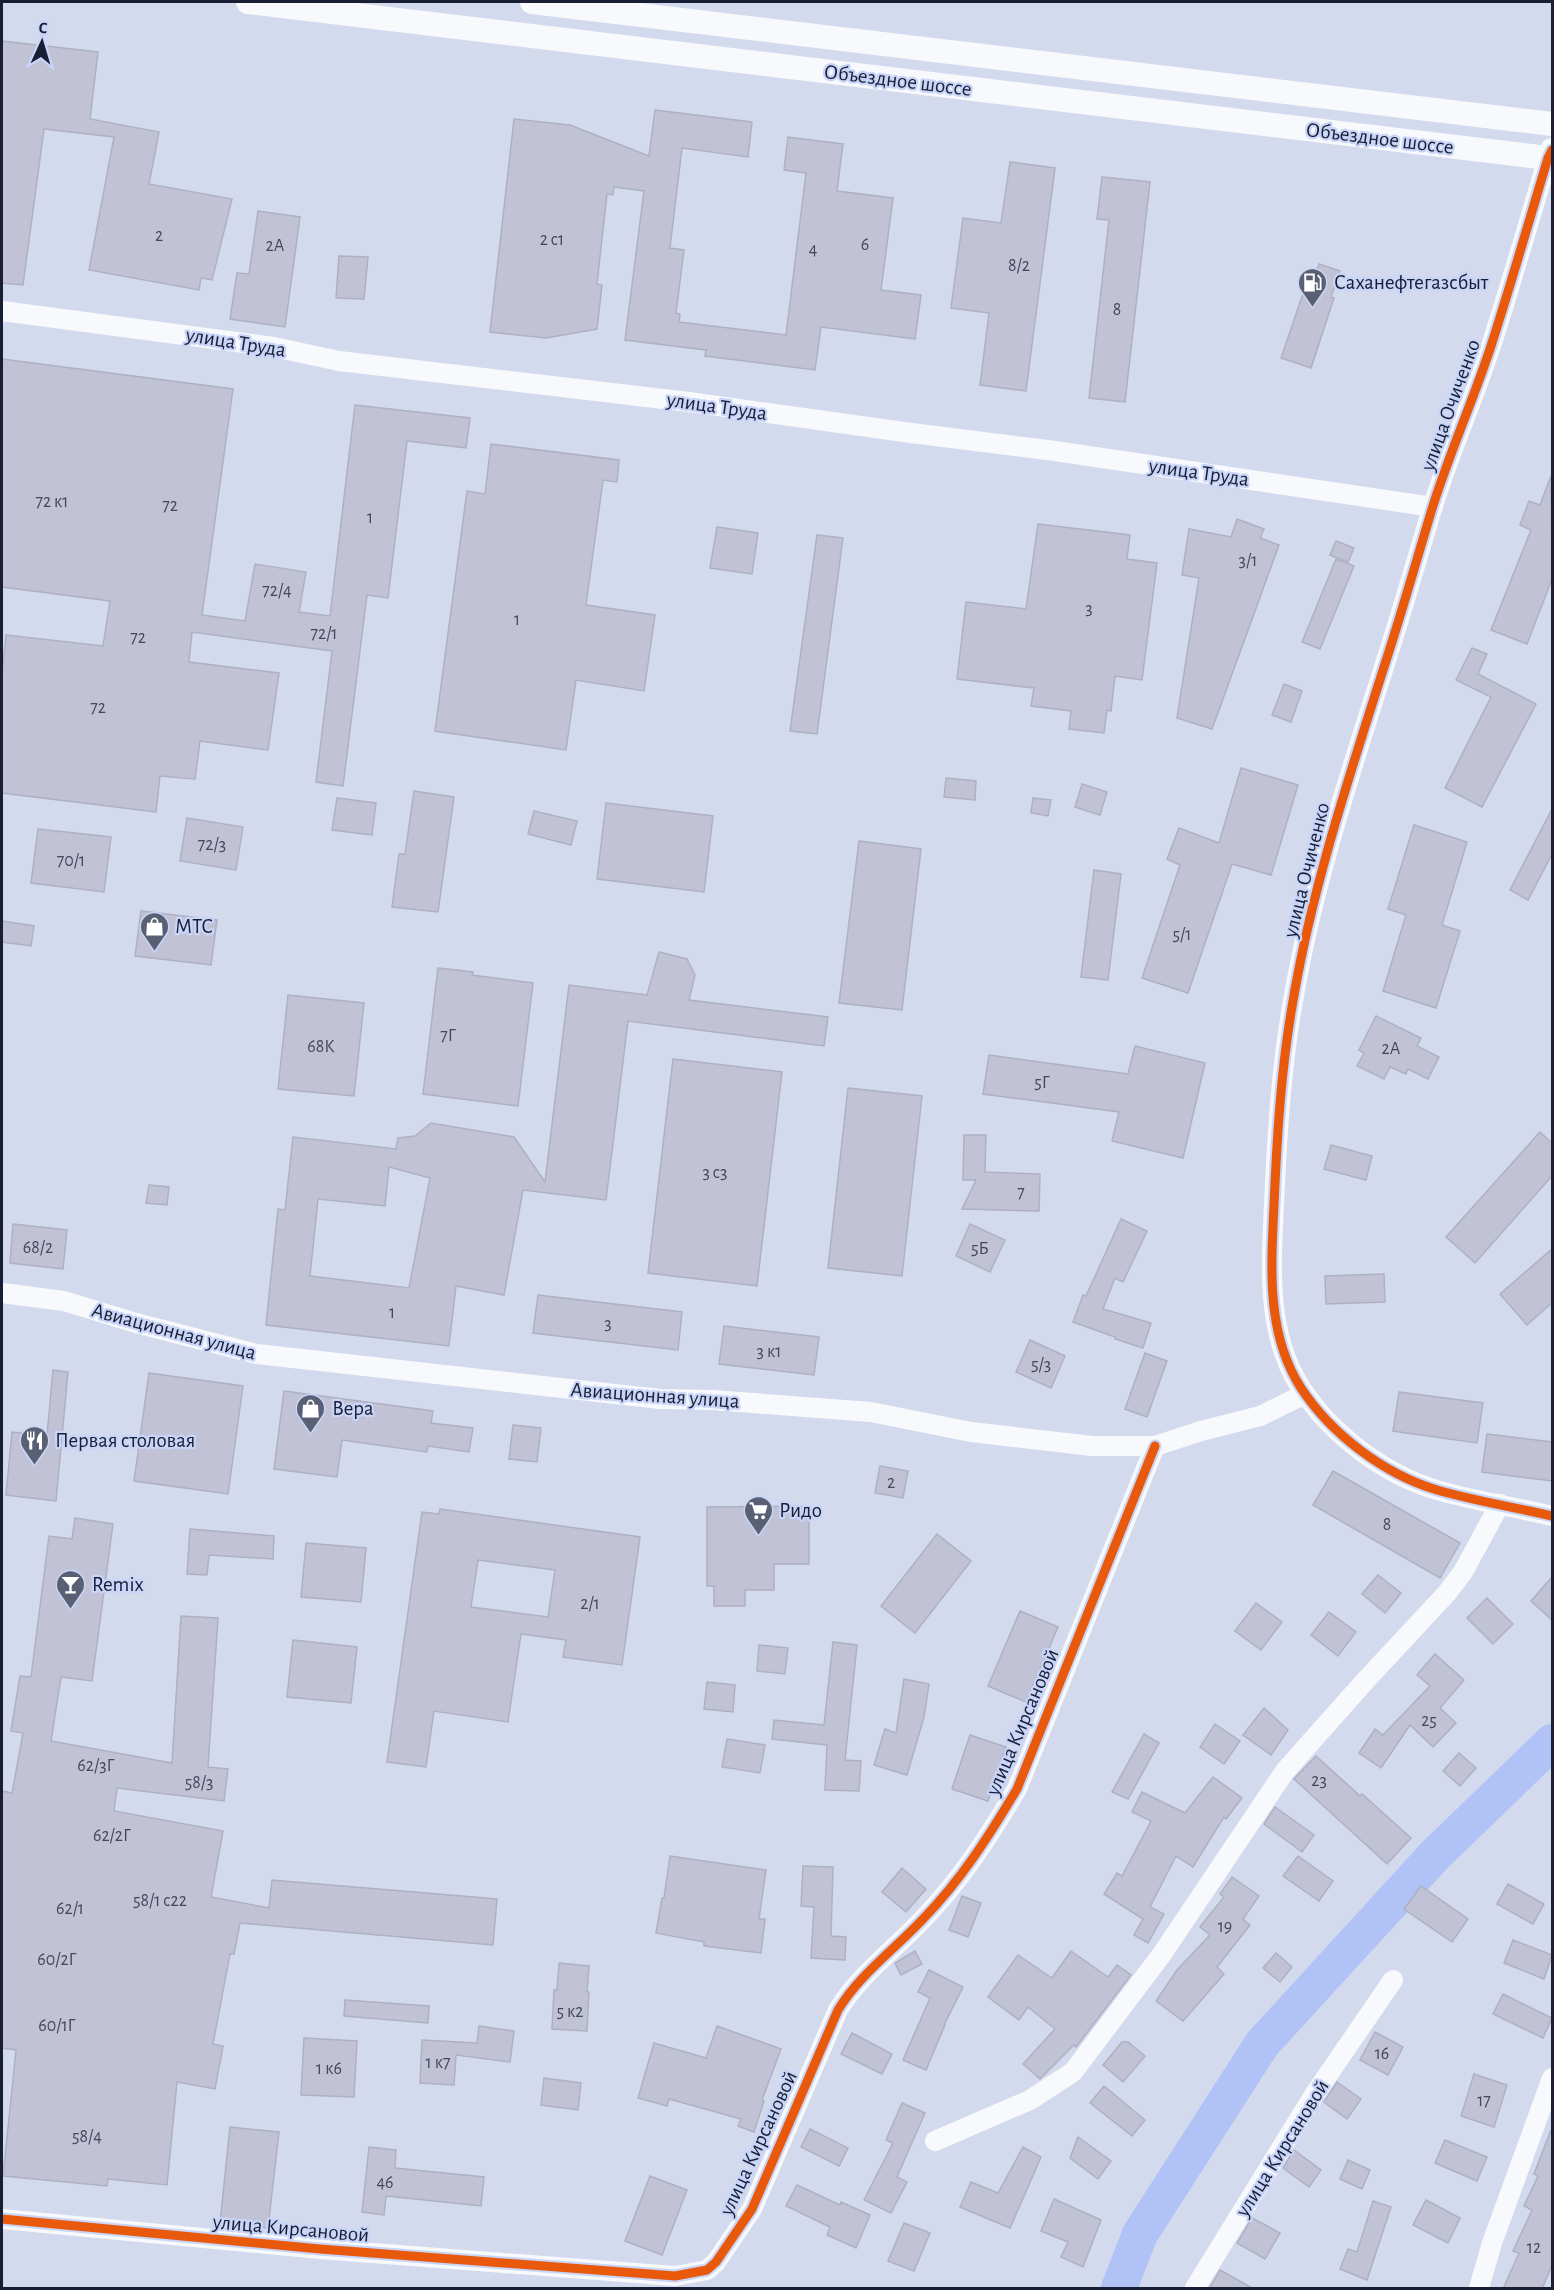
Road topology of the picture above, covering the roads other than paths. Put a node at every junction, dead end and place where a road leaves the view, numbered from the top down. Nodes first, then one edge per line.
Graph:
1 (248, 2) edge
2 (532, 2) edge
3 (1552, 124) edge
4 (1550, 154) edge
5 (2, 311) edge
6 (1432, 507) junction
7 (2, 1293) edge
8 (1305, 1394) junction
9 (1155, 1446) junction
10 (1500, 1504) junction
11 (1552, 1516) edge
12 (1393, 1980) dead end
13 (1552, 2078) edge
14 (935, 2141) dead end
15 (2, 2218) edge
16 (1195, 2289) edge
17 (1479, 2289) edge

1 - 4 street, Объездное шоссе
2 - 3 street, Объездное шоссе
4 - 6 street, улица Очиченко
5 - 6 street, улица Труда
6 - 8 street, улица Очиченко
7 - 9 street, Авиационная улица
8 - 9 street, Авиационная улица
8 - 10 street, улица Очиченко
9 - 15 street, улица Кирсановой
10 - 11 street, улица Очиченко
10 - 14 street
12 - 16 street, улица Кирсановой
13 - 17 street

